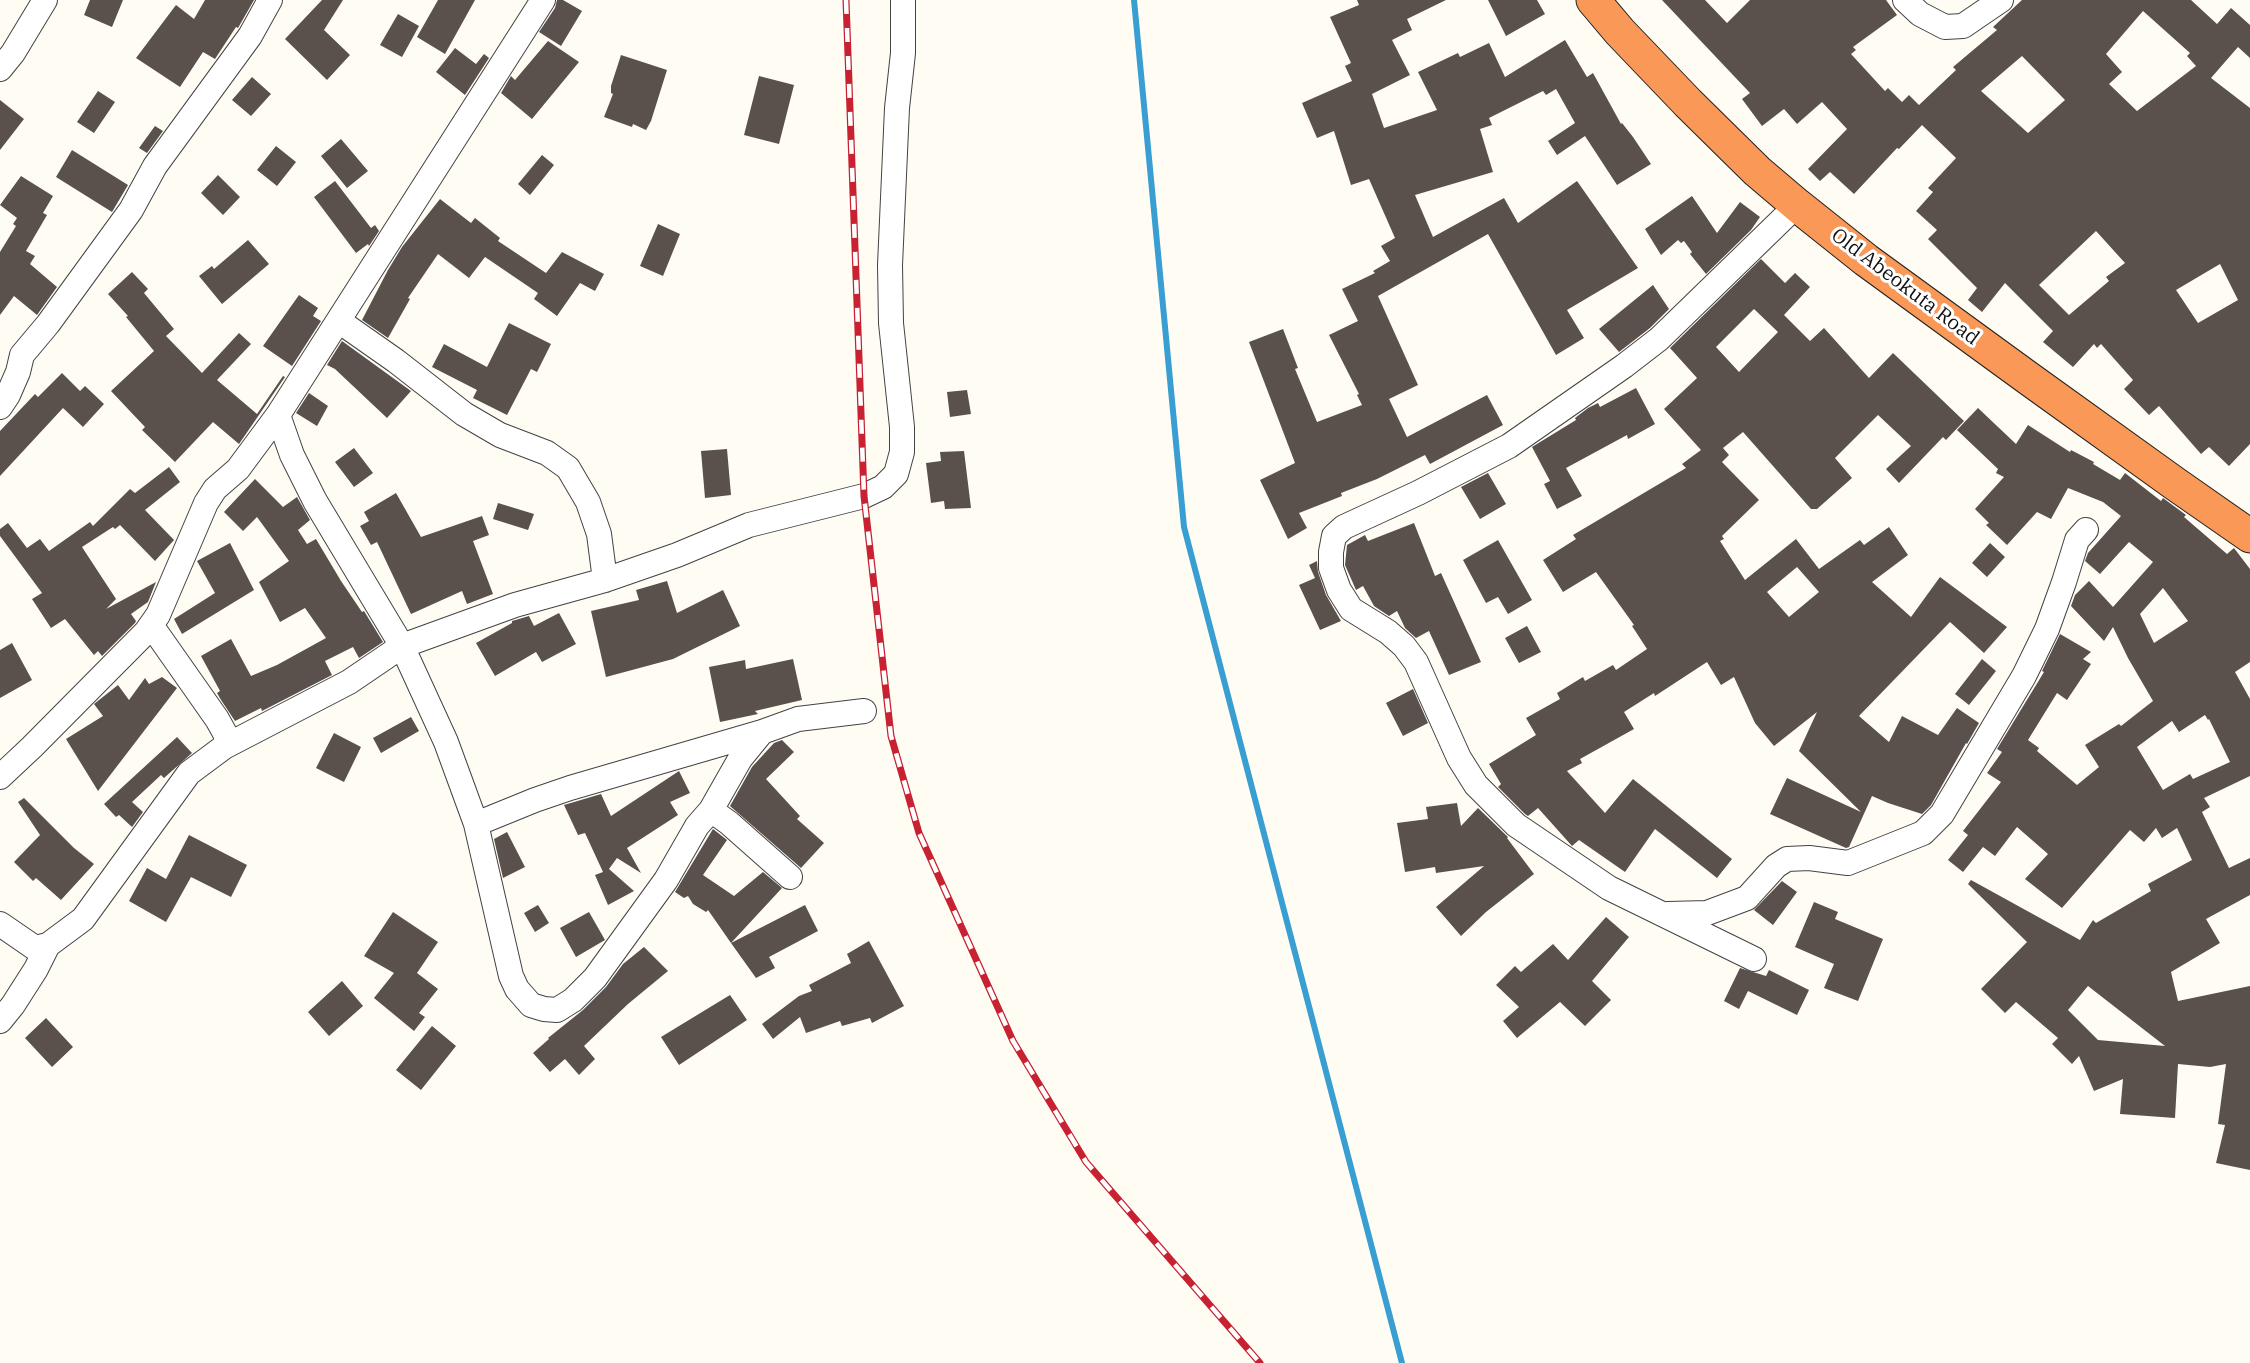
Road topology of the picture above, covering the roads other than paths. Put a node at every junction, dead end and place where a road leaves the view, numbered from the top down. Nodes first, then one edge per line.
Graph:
1 (45, 0) edge
2 (270, 0) edge
3 (543, 0) edge
4 (903, 0) edge
5 (1593, 0) edge
6 (1905, 0) edge
7 (2001, 0) edge
8 (0, 69) edge
9 (1797, 205) junction
10 (339, 321) junction
11 (0, 407) edge
12 (278, 415) junction
13 (2086, 530) dead end
14 (2250, 536) edge
15 (605, 580) junction
16 (151, 625) junction
17 (402, 646) junction
18 (864, 711) dead end
19 (762, 732) junction
20 (224, 747) junction
21 (0, 777) edge
22 (711, 810) junction
23 (476, 824) junction
24 (790, 877) dead end
25 (1663, 914) junction
26 (0, 924) edge
27 (48, 945) junction
28 (1754, 959) dead end
29 (0, 1021) edge

1 - 8 street
2 - 11 street
3 - 10 street
4 - 15 street
5 - 9 highway, Old Abeokuta Road
6 - 7 street
9 - 14 highway, Old Abeokuta Road
9 - 25 street
10 - 12 street
10 - 15 street
12 - 16 street
12 - 17 street
13 - 25 street
15 - 17 street
16 - 20 street
16 - 21 street
17 - 20 street
17 - 23 street
18 - 19 street
19 - 22 street
19 - 23 street
20 - 27 street
22 - 23 street
22 - 24 street
25 - 28 street
26 - 27 street
27 - 29 street

